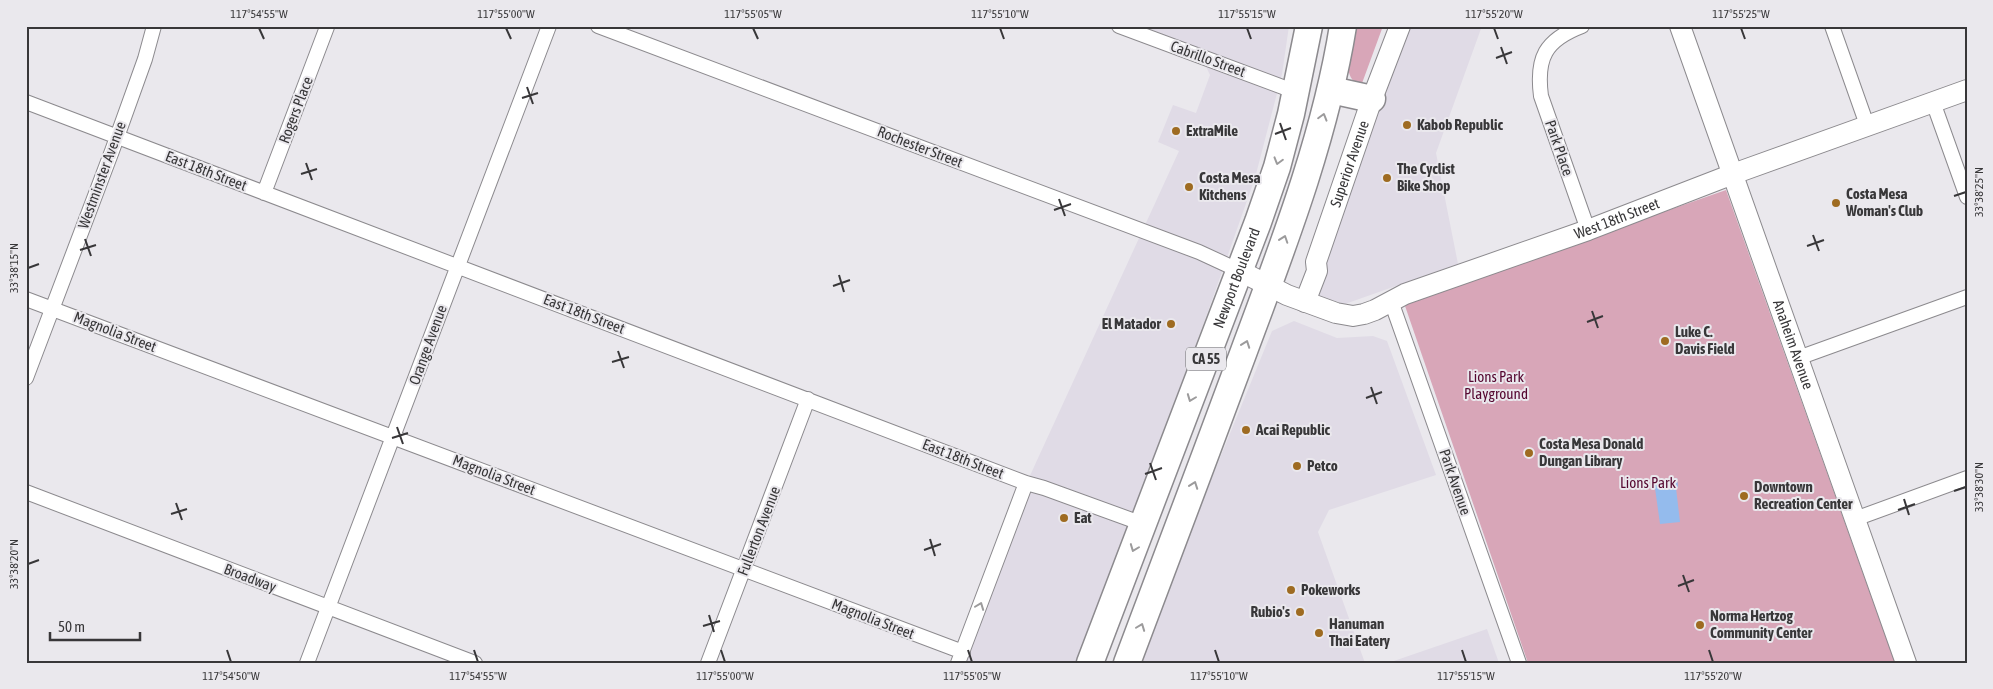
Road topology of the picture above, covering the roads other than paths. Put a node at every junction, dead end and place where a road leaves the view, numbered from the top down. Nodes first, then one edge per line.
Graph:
1 (154, 26) edge
2 (327, 26) edge
3 (549, 26) edge
4 (598, 26) edge
5 (1120, 26) edge
6 (1309, 26) edge
7 (1343, 26) edge
8 (1400, 26) edge
9 (1582, 26) edge
10 (1680, 26) edge
11 (1832, 26) edge
12 (1331, 90) junction
13 (1967, 90) edge
14 (1296, 92) junction
15 (1372, 99) junction
16 (26, 102) edge
17 (1933, 102) junction
18 (1867, 125) junction
19 (117, 137) junction
20 (1732, 174) junction
21 (264, 193) junction
22 (1967, 197) edge
23 (1588, 230) junction
24 (458, 266) junction
25 (1240, 271) junction
26 (1268, 285) junction
27 (1967, 297) edge
28 (26, 299) edge
29 (1391, 301) junction
30 (1305, 302) junction
31 (53, 309) junction
32 (1798, 358) junction
33 (26, 378) edge
34 (808, 400) junction
35 (394, 438) junction
36 (1967, 478) edge
37 (1026, 483) junction
38 (26, 492) edge
39 (1855, 519) junction
40 (1143, 524) junction
41 (744, 570) junction
42 (328, 608) junction
43 (960, 657) edge
44 (307, 663) edge
45 (474, 663) edge
46 (708, 663) edge
47 (1090, 663) edge
48 (1127, 663) edge
49 (1519, 663) edge
50 (1906, 663) edge

1 - 19 street, Westminster Avenue
2 - 21 street, Rogers Place
3 - 24 street, Orange Avenue
4 - 25 street, Rochester Street
5 - 14 street, Cabrillo Street
6 - 14 highway, Newport Boulevard / CA 55
7 - 12 highway, Newport Boulevard / CA 55
8 - 15 street, Superior Avenue
9 - 23 street, Park Place
10 - 20 street, Anaheim Avenue
11 - 18 street
12 - 15 highway
26 -> 12 highway, Newport Boulevard / CA 55
13 - 17 street, West 18th Street
14 -> 25 highway, Newport Boulevard / CA 55
15 - 30 street, Superior Avenue
16 - 19 street, East 18th Street
17 - 18 street, West 18th Street
17 - 22 street
18 - 20 street, West 18th Street
19 - 21 street, East 18th Street
19 - 31 street, Westminster Avenue
20 - 23 street, West 18th Street
20 - 32 street, Anaheim Avenue
21 - 24 street, East 18th Street
23 - 29 street, West 18th Street
24 - 34 street, East 18th Street
24 - 35 street, Orange Avenue
25 - 26 street, West 18th Street
25 -> 40 highway, Newport Boulevard / CA 55
26 - 30 street, West 18th Street
48 -> 26 highway, Newport Boulevard / CA 55
27 - 32 street
28 - 31 street, Magnolia Street
29 - 30 street, West 18th Street
29 - 49 street, Park Avenue
31 - 33 street, Westminster Avenue
31 - 35 street, Magnolia Street
32 - 39 street, Anaheim Avenue
34 - 37 street, East 18th Street
34 - 41 street, Fullerton Avenue
35 - 41 street, Magnolia Street
35 - 42 street, Orange Avenue
36 - 39 street
37 - 40 street, East 18th Street
43 -> 37 street
38 - 42 street, Broadway
39 - 50 street, Anaheim Avenue
40 -> 47 highway, Newport Boulevard / CA 55
41 - 43 street, Magnolia Street
41 - 46 street, Fullerton Avenue
42 - 44 street, Orange Avenue
42 - 45 street, Broadway

